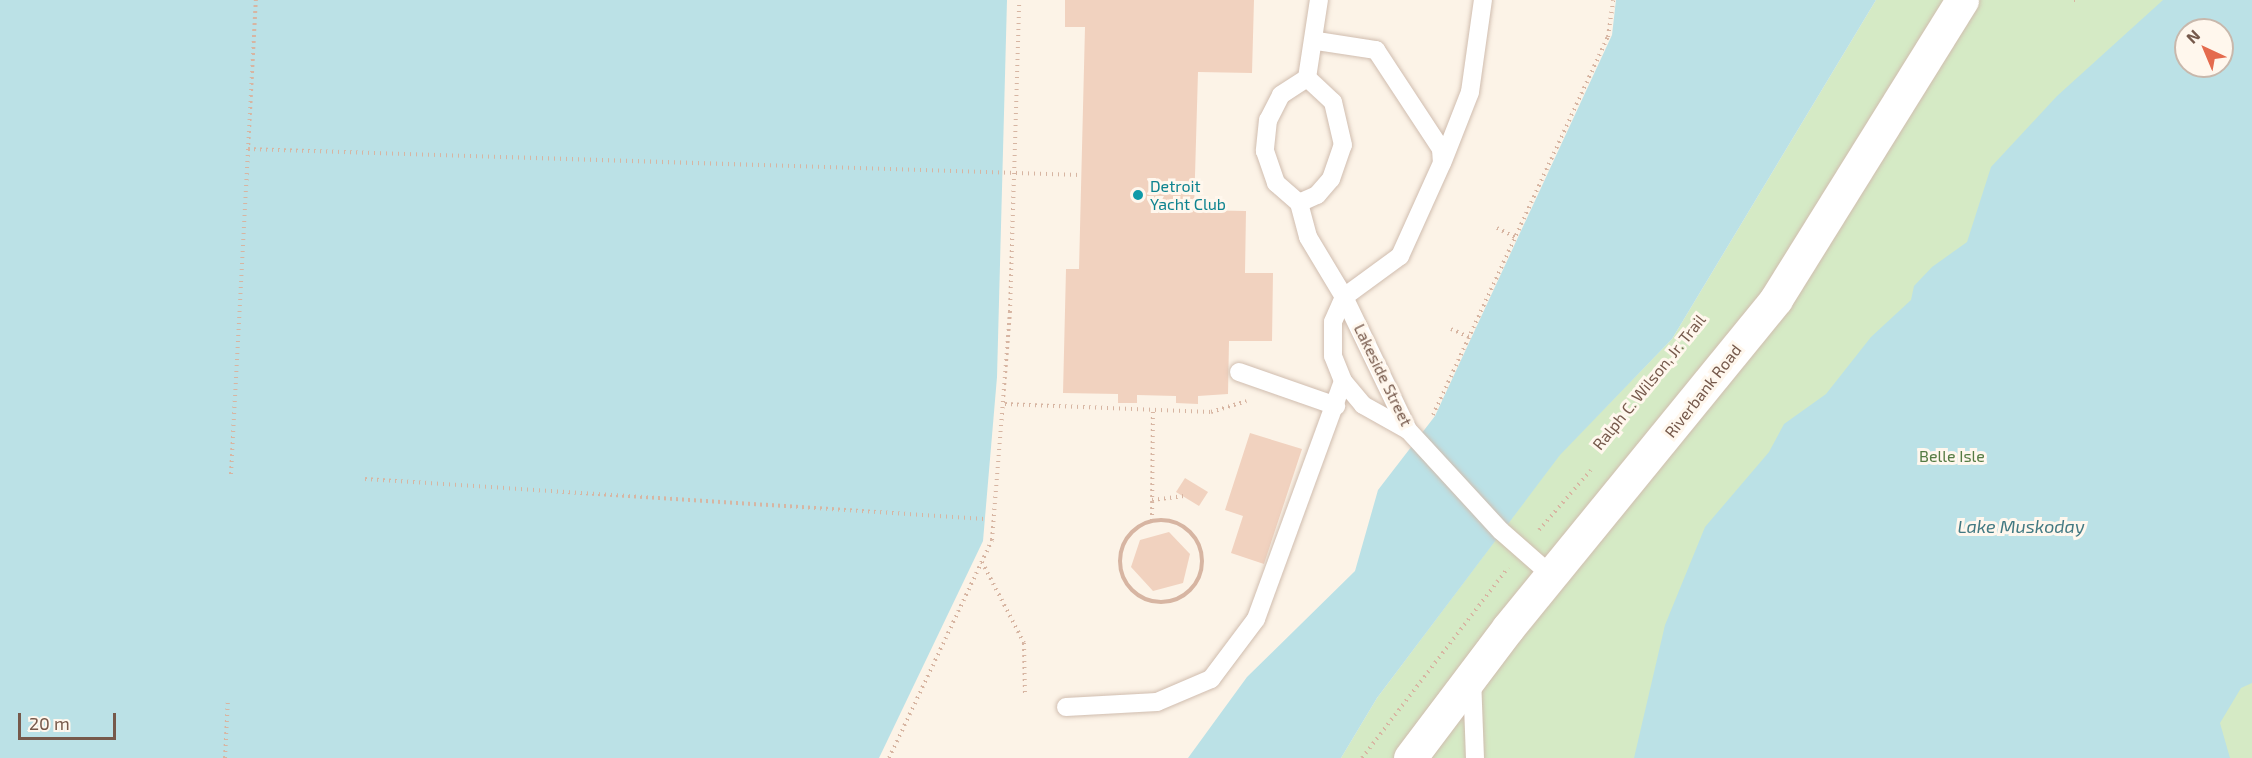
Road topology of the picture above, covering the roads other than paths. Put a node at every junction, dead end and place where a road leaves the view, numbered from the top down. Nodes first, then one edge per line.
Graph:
1 (1319, 0) edge
2 (1483, 0) edge
3 (1962, 0) edge
4 (1317, 41) junction
5 (1307, 78) junction
6 (1442, 163) junction
7 (1299, 203) junction
8 (1344, 297) junction
9 (1244, 374) road end
10 (1343, 381) junction
11 (1336, 406) junction
12 (1408, 430) junction
13 (1551, 575) junction
14 (1471, 675) junction
15 (1066, 707) dead end
16 (1410, 758) edge
17 (1475, 758) edge

1 - 4 lane
2 - 6 lane
3 - 13 street, Riverbank Road
4 - 5 lane
4 - 6 lane
5 - 7 lane
5 - 7 lane
6 - 8 lane
7 - 8 lane, Lakeside Street
8 - 10 lane
8 - 12 lane, Lakeside Street
9 - 11 lane
10 - 11 lane
10 - 12 lane
11 - 15 lane
12 - 13 lane, Lakeside Street
13 - 14 street, Riverbank Road
14 - 16 street, Riverbank Road
14 - 17 lane

